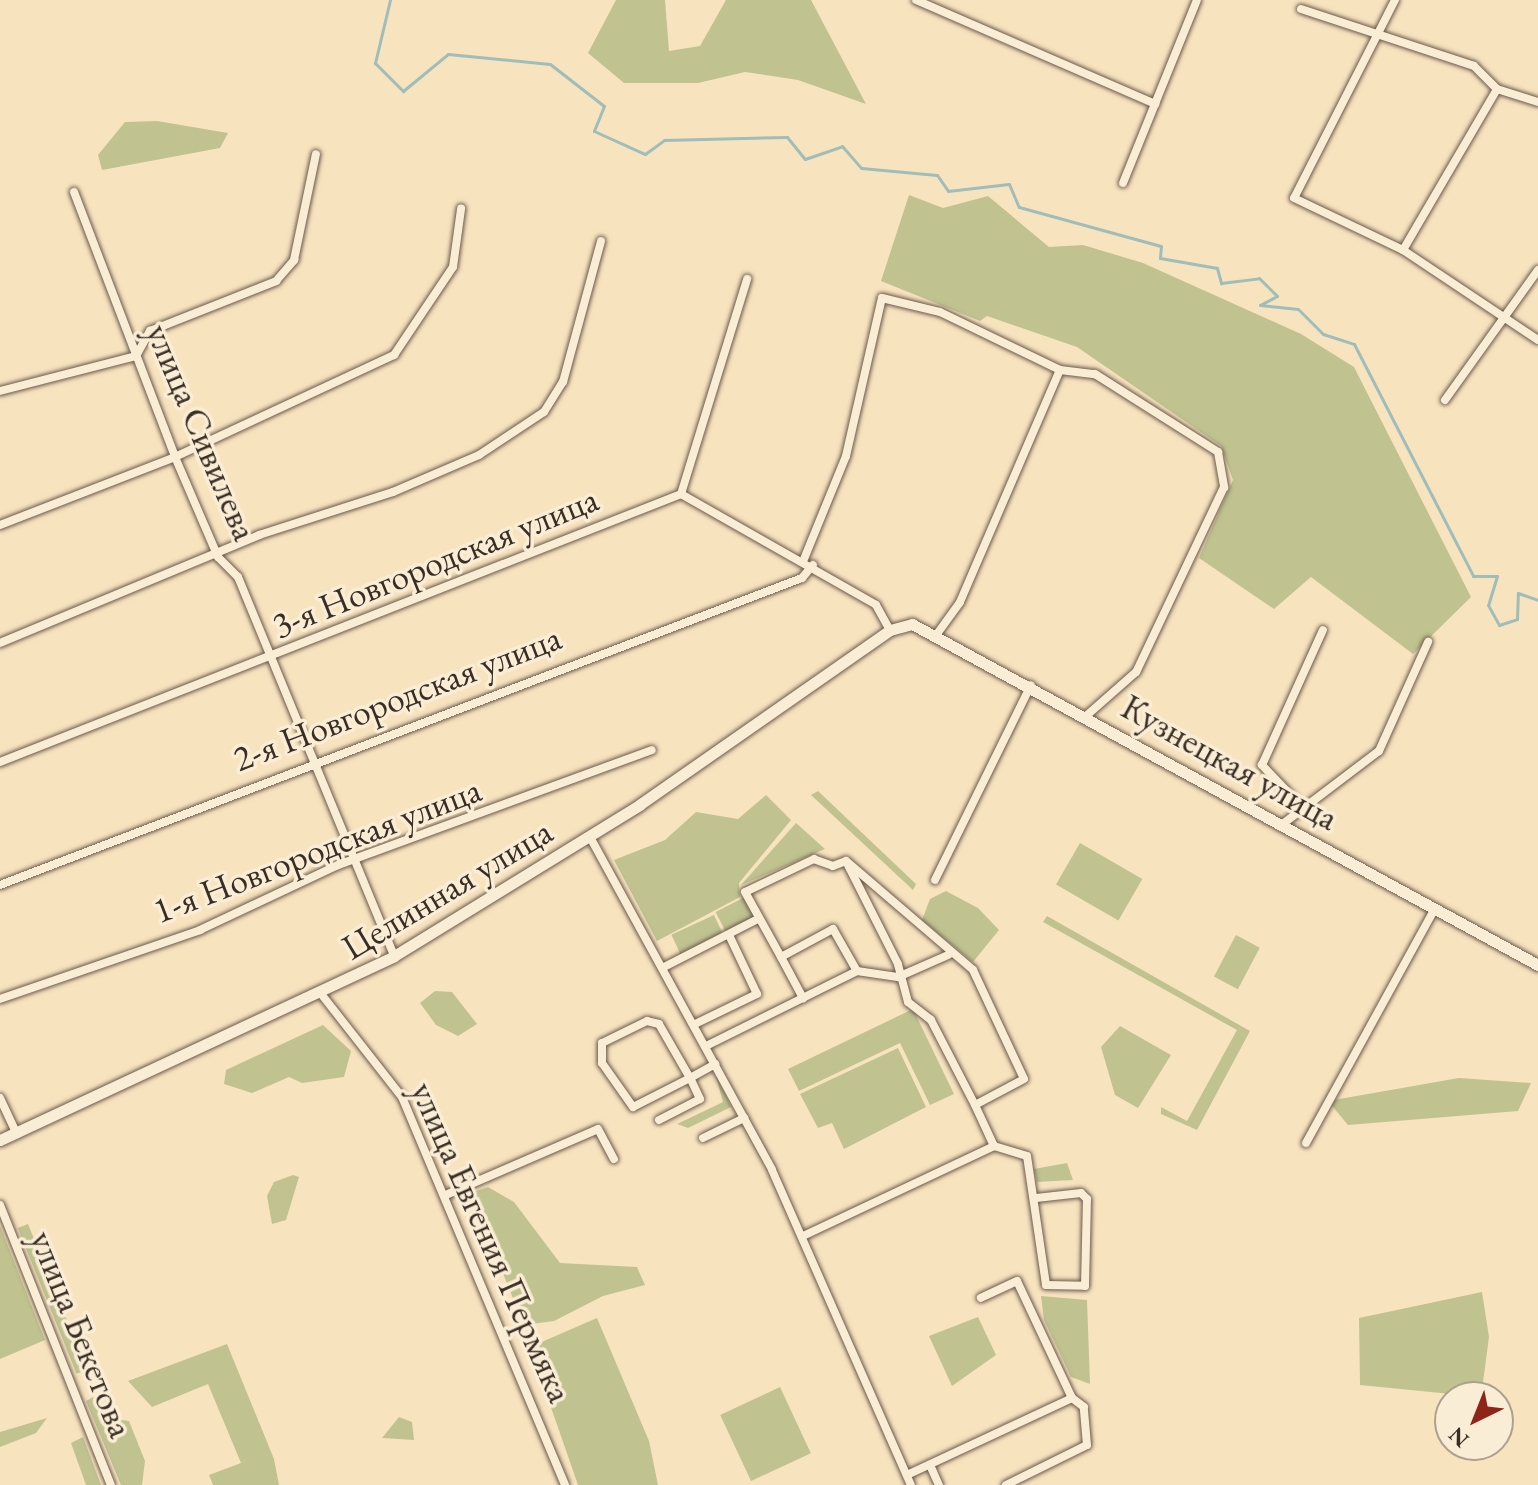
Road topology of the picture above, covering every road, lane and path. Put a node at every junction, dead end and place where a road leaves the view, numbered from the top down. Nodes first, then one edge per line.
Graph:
1 (918, 0) edge
2 (1197, 0) edge
3 (1395, 0) edge
4 (1301, 9) dead end
5 (1380, 38) junction
6 (1497, 89) junction
7 (1538, 102) edge
8 (1155, 104) junction
9 (316, 154) dead end
10 (1123, 183) dead end
11 (74, 192) dead end
12 (461, 209) dead end
13 (601, 241) dead end
14 (1403, 250) junction
15 (1538, 270) edge
16 (747, 279) dead end
17 (1504, 313) junction
18 (1538, 340) edge
19 (136, 356) junction
20 (1060, 370) junction
21 (0, 391) edge
22 (1445, 400) dead end
23 (175, 457) junction
24 (681, 494) junction
25 (0, 525) edge
26 (218, 557) junction
27 (804, 559) junction
28 (813, 565) junction
29 (890, 630) junction
30 (1323, 630) dead end
31 (937, 634) junction
32 (1428, 642) dead end
33 (0, 643) edge
34 (273, 656) junction
35 (1031, 685) junction
36 (1087, 715) junction
37 (652, 750) dead end
38 (316, 759) junction
39 (0, 762) edge
40 (1301, 806) junction
41 (1284, 823) junction
42 (590, 837) junction
43 (846, 861) junction
44 (356, 864) junction
45 (935, 880) dead end
46 (0, 885) edge
47 (1435, 908) junction
48 (758, 919) junction
49 (729, 935) junction
50 (948, 955) junction
51 (394, 956) junction
52 (781, 957) junction
53 (1538, 965) edge
54 (664, 967) junction
55 (857, 971) junction
56 (898, 977) junction
57 (322, 995) junction
58 (803, 998) junction
59 (0, 999) edge
60 (695, 1024) junction
61 (706, 1046) junction
62 (715, 1064) junction
63 (690, 1078) junction
64 (0, 1098) edge
65 (975, 1105) junction
66 (744, 1118) junction
67 (659, 1120) dead end
68 (17, 1134) junction
69 (703, 1138) dead end
70 (0, 1140) edge
71 (1306, 1143) dead end
72 (994, 1146) junction
73 (614, 1159) dead end
74 (448, 1194) junction
75 (1036, 1198) junction
76 (0, 1205) edge
77 (803, 1236) junction
78 (981, 1298) dead end
79 (1072, 1398) junction
80 (930, 1465) junction
81 (907, 1475) junction
82 (111, 1485) edge
83 (565, 1485) edge
84 (911, 1485) edge
85 (939, 1485) edge
86 (1006, 1485) edge

1 - 8 street
2 - 8 street
3 - 5 street
4 - 5 street
5 - 6 street
5 - 14 street
6 - 7 street
6 - 14 street
8 - 10 street
9 - 19 street
11 - 19 street, улица Сивилева
12 - 23 street
13 - 26 street
14 - 17 street
15 - 17 street
16 - 24 street
17 - 18 street
17 - 22 street
19 - 21 street
19 - 23 street, улица Сивилева
20 - 27 street
20 - 31 street
20 - 36 street
23 - 25 street
23 - 26 street, улица Сивилева
24 - 27 street
24 - 34 street, 3-я Новгородская улица
26 - 33 street
26 - 34 street, улица Сивилева
27 - 28 street
28 - 29 street
28 - 38 street, 2-я Новгородская улица
29 - 31 main road, Кузнецкая улица
29 - 42 main road, Целинная улица
30 - 40 street
31 - 35 main road, Кузнецкая улица
32 - 40 street
34 - 38 street, улица Сивилева
34 - 39 street, 3-я Новгородская улица
35 - 36 main road, Кузнецкая улица
35 - 45 street
36 - 41 main road, Кузнецкая улица
37 - 44 street, 1-я Новгородская улица
38 - 44 street, улица Сивилева
38 - 46 street, 2-я Новгородская улица
40 - 41 street
41 - 47 main road, Кузнецкая улица
42 - 51 main road, Целинная улица
42 - 54 street
43 - 48 street
43 - 50 street
43 - 56 street
44 - 51 street, улица Сивилева
44 - 59 street, 1-я Новгородская улица
47 - 53 main road, Кузнецкая улица
47 - 71 street
48 - 49 street
48 - 52 street
49 - 54 street
49 - 60 street
50 - 56 street
50 - 65 street
51 - 57 main road, Целинная улица
52 - 55 street
52 - 58 street
54 - 60 street
55 - 56 street
55 - 58 street
56 - 65 street
57 - 68 main road, Целинная улица
57 - 74 street, улица Евгения Пермяка
58 - 61 street
60 - 61 street
61 - 62 street
62 - 63 street
62 - 66 street
63 - 63 street
63 - 67 street
64 - 68 street
65 - 72 street
66 - 69 street
66 - 77 street
68 - 70 main road, Целинная улица
72 - 75 street
72 - 77 street
73 - 74 street
74 - 83 street, улица Евгения Пермяка
75 - 75 street
76 - 82 street, улица Бекетова
77 - 81 street
78 - 79 street
79 - 80 street
79 - 86 street
80 - 81 street
80 - 85 street
81 - 84 street

